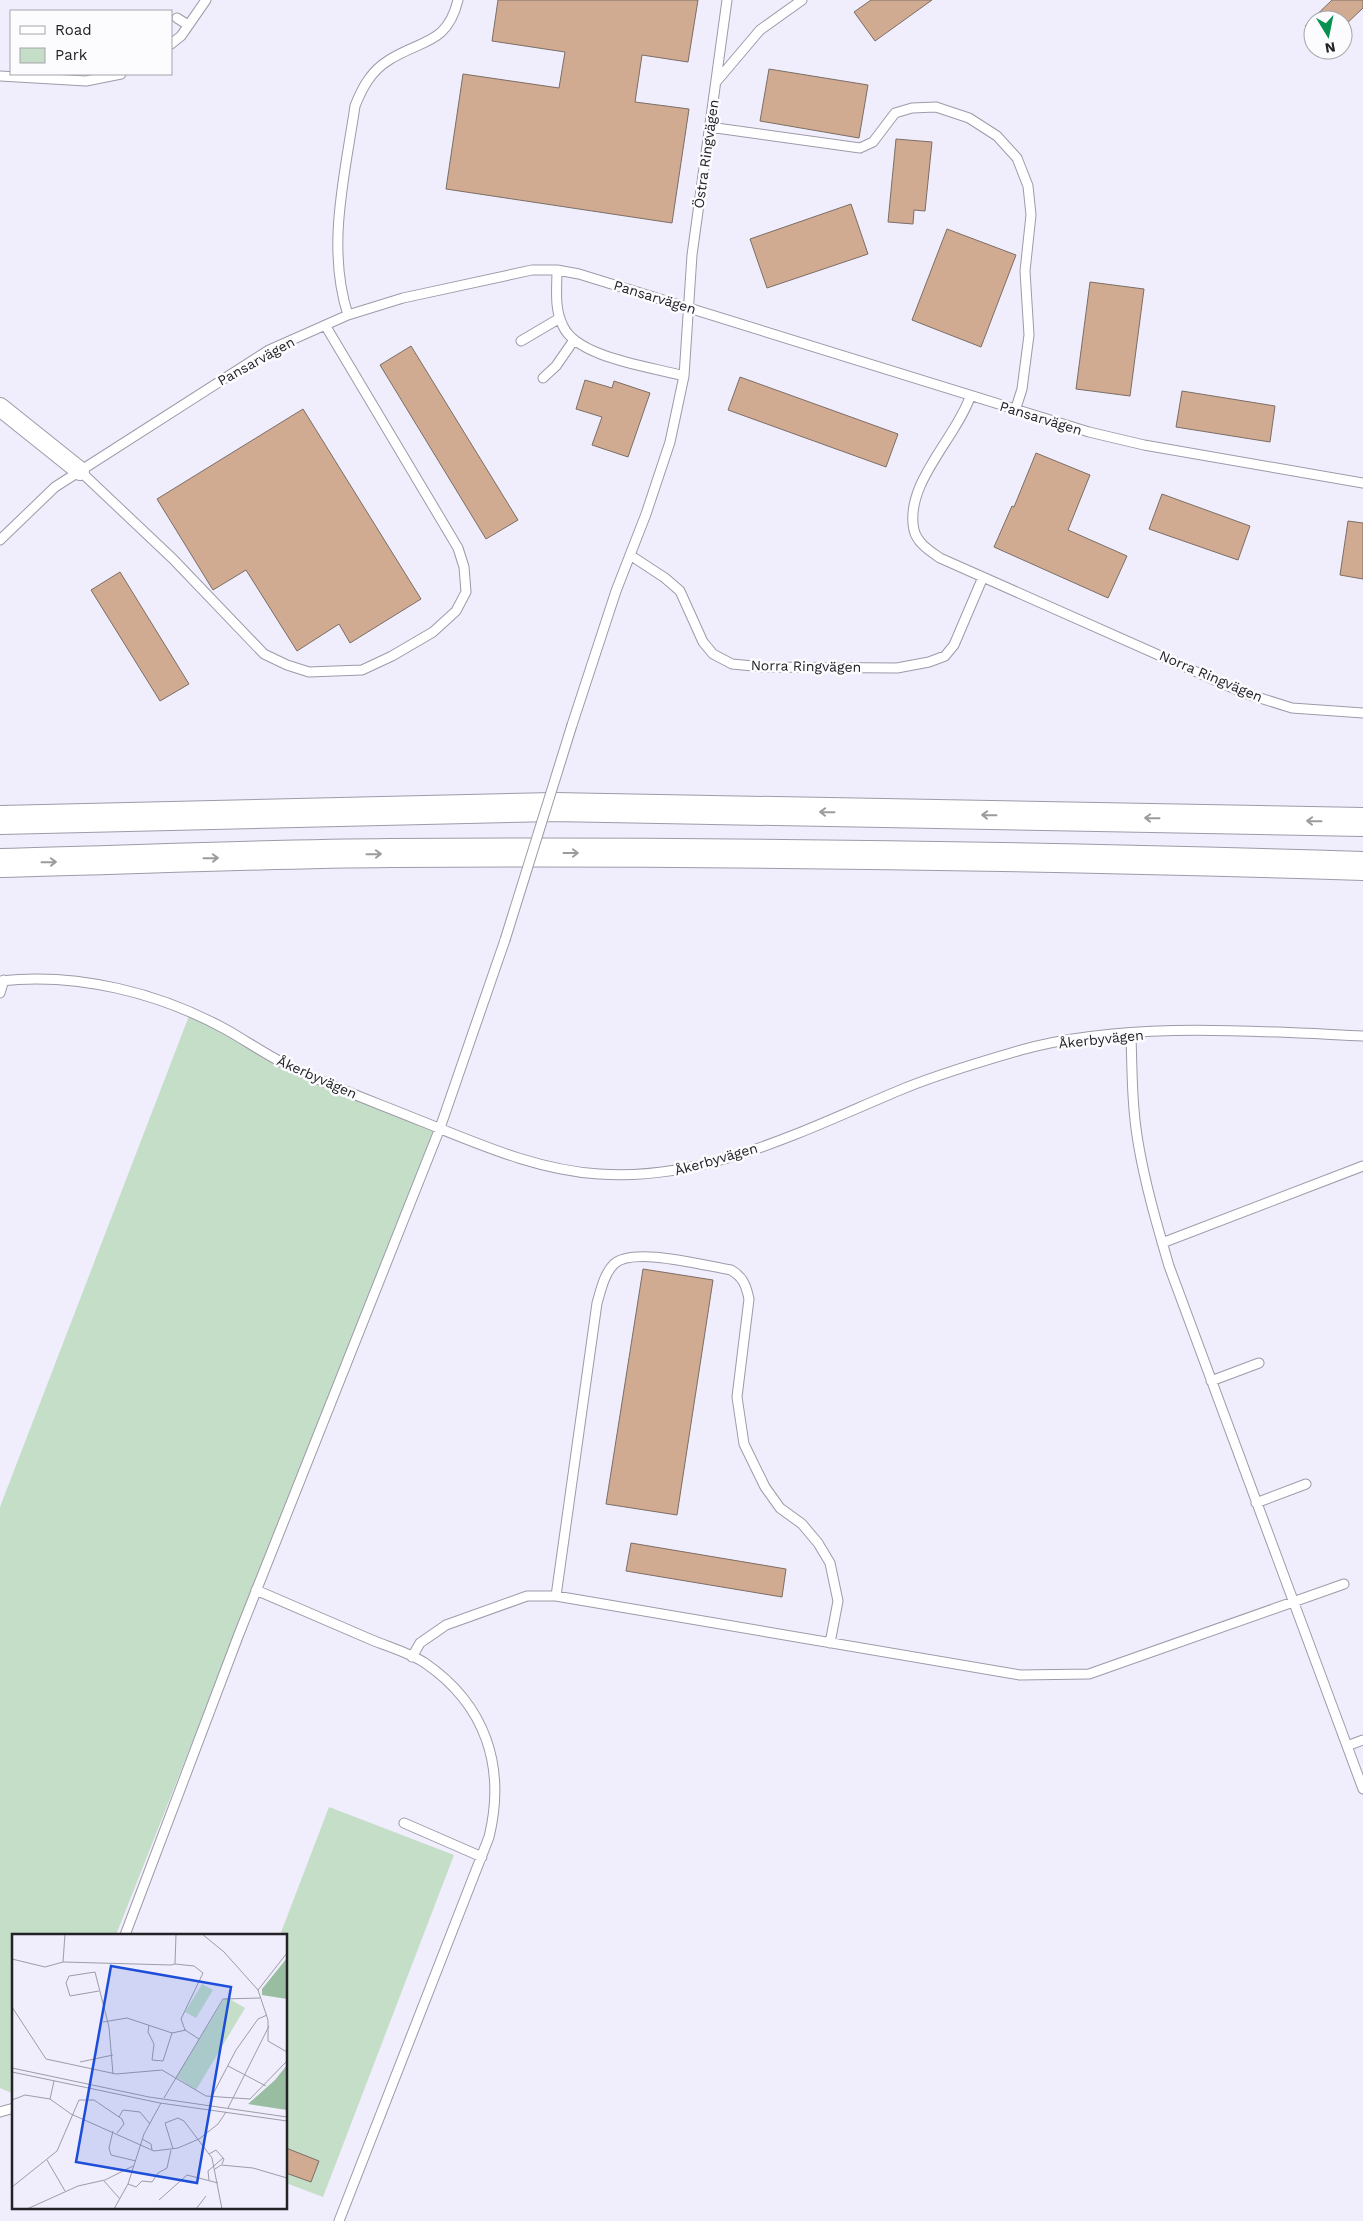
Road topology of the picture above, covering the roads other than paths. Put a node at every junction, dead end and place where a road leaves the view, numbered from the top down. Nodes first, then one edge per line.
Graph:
1 (206, 0) edge
2 (458, 0) edge
3 (727, 0) edge
4 (802, 0) edge
5 (177, 18) dead end
6 (188, 25) junction
7 (172, 43) edge
8 (117, 75) edge
9 (0, 76) edge
10 (716, 82) junction
11 (709, 127) junction
12 (557, 270) junction
13 (690, 308) junction
14 (348, 315) junction
15 (560, 318) junction
16 (325, 325) junction
17 (574, 340) junction
18 (521, 341) dead end
19 (684, 376) junction
20 (544, 378) dead end
21 (970, 397) junction
22 (0, 407) edge
23 (1015, 411) junction
24 (80, 471) junction
25 (1363, 483) edge
26 (0, 540) edge
27 (630, 555) junction
28 (983, 577) junction
29 (1363, 712) edge
30 (0, 820) edge
31 (1363, 822) edge
32 (0, 863) edge
33 (1363, 866) edge
34 (2, 980) edge
35 (0, 993) edge
36 (1131, 1034) junction
37 (1363, 1036) edge
38 (440, 1128) junction
39 (1363, 1166) edge
40 (1162, 1243) junction
41 (1259, 1362) dead end
42 (1211, 1381) junction
43 (1306, 1484) dead end
44 (1256, 1503) junction
45 (1344, 1584) dead end
46 (256, 1590) junction
47 (556, 1596) junction
48 (1293, 1602) junction
49 (830, 1643) junction
50 (412, 1658) junction
51 (1363, 1740) edge
52 (1347, 1746) junction
53 (1363, 1789) edge
54 (404, 1823) dead end
55 (482, 1857) junction
56 (125, 1934) edge
57 (339, 2221) edge

1 - 6 lane
2 - 14 lane
3 - 10 lane, Östra Ringvägen
4 - 10 lane
5 - 6 lane
6 - 7 lane
8 - 9 lane
10 - 11 lane, Östra Ringvägen
11 - 13 lane, Östra Ringvägen
11 - 23 lane
12 - 13 lane, Pansarvägen
12 - 14 lane, Pansarvägen
12 - 15 lane
13 - 19 lane, Östra Ringvägen
13 - 21 lane, Pansarvägen
14 - 16 lane, Pansarvägen
15 - 17 lane
15 - 18 lane
16 - 24 lane, Pansarvägen
16 - 24 lane
17 - 19 lane
17 - 20 lane
19 - 27 lane, Östra Ringvägen
21 - 23 lane, Pansarvägen
21 - 28 lane, Norra Ringvägen
22 - 24 street
23 - 25 lane, Pansarvägen
24 - 26 lane, Pansarvägen
27 - 28 lane, Norra Ringvägen
27 - 38 lane, Östra Ringvägen, bridge
28 - 29 lane, Norra Ringvägen
31 -> 30 highway
32 -> 33 highway
34 - 35 lane
34 - 38 lane, Åkerbyvägen
36 - 37 lane, Åkerbyvägen
36 - 38 lane, Åkerbyvägen
36 - 40 lane
38 - 46 lane, Östra Ringvägen
39 - 40 lane
40 - 42 lane
41 - 42 lane
42 - 44 lane
43 - 44 lane
44 - 48 lane
45 - 48 lane
46 - 50 lane
46 - 56 lane, Östra Ringvägen
47 - 49 lane
47 - 49 lane
47 - 50 lane
48 - 49 lane
48 - 52 lane
50 - 55 lane
51 - 52 lane
52 - 53 lane
54 - 55 lane
55 - 57 lane

